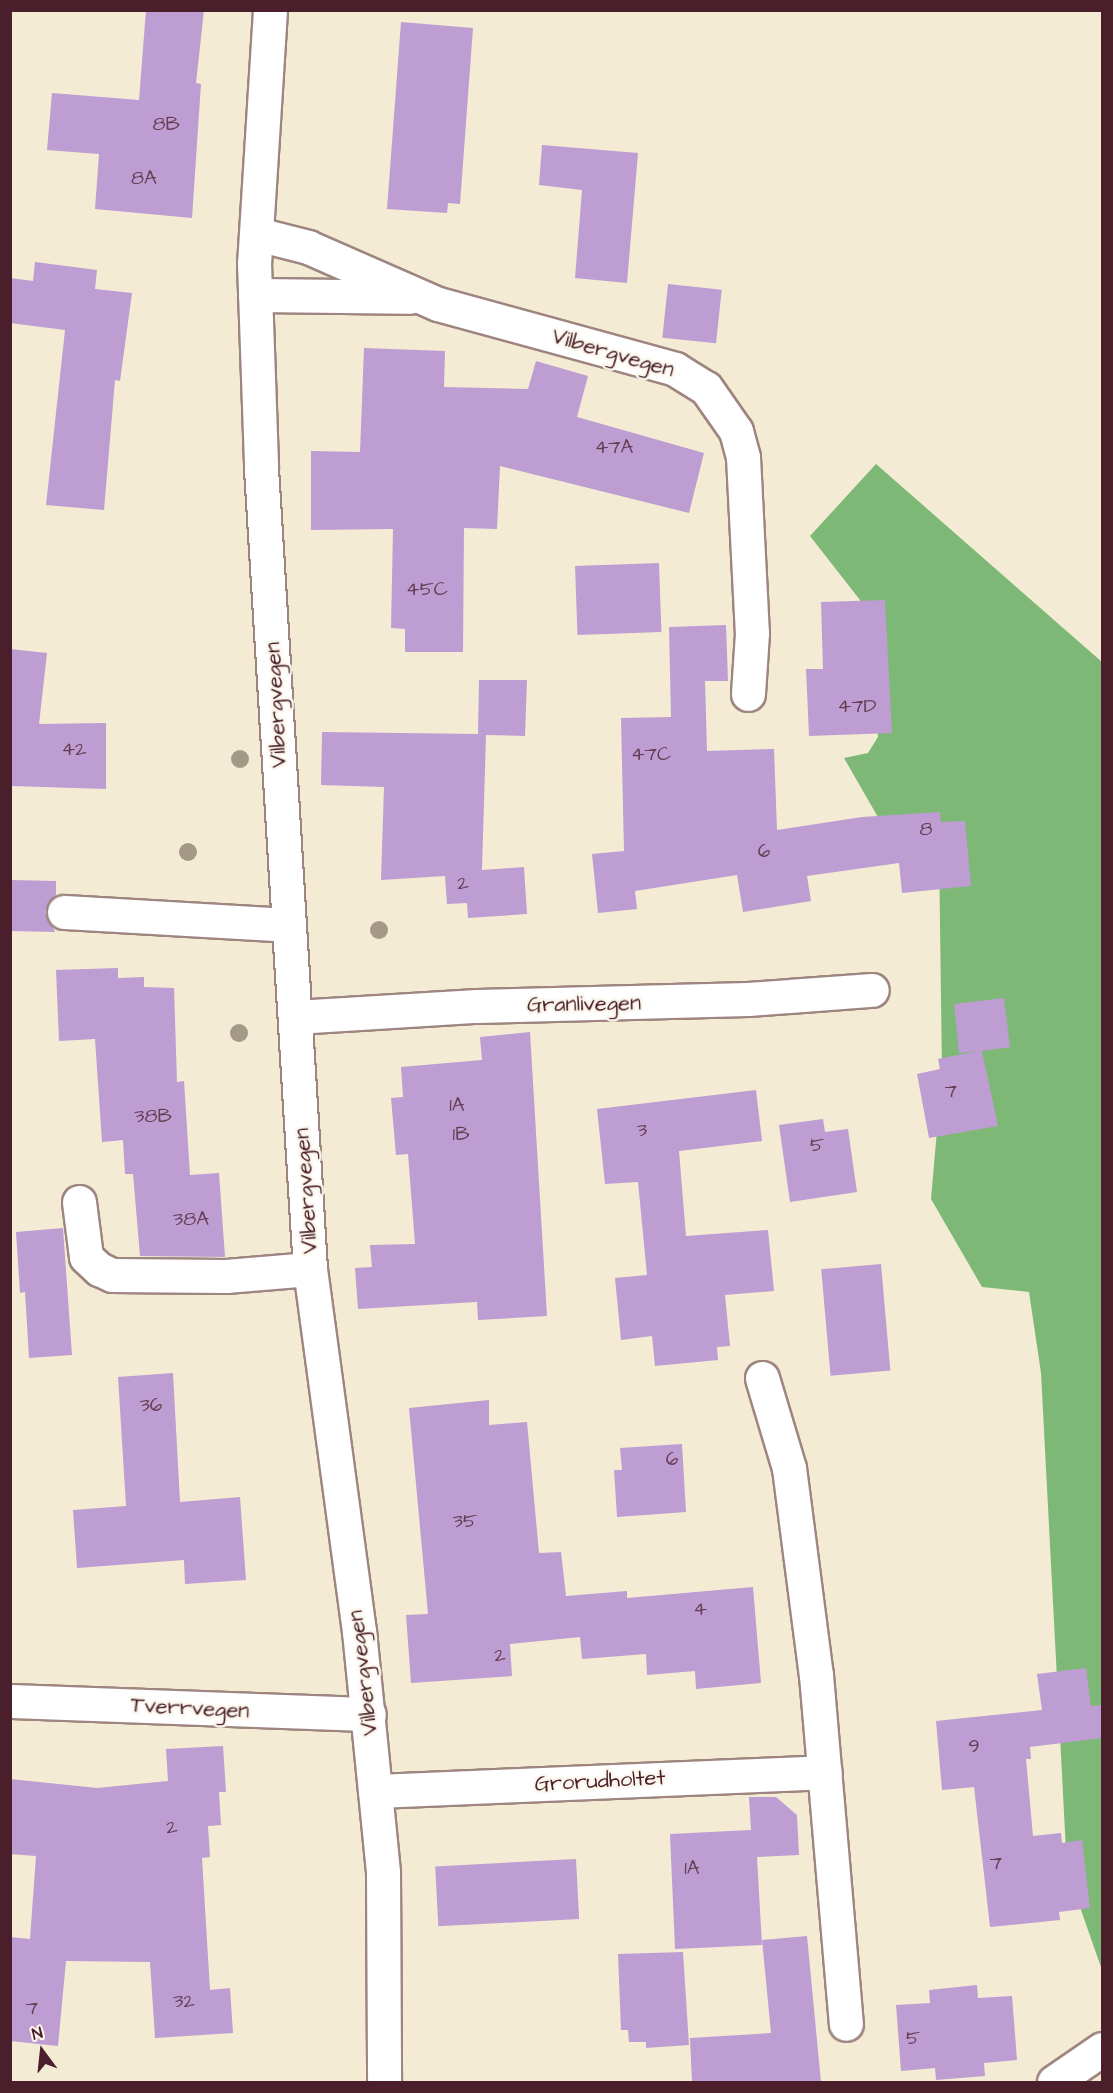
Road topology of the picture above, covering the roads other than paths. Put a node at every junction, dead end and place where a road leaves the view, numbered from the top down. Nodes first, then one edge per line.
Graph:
1 (270, 10) edge
2 (257, 234) junction
3 (255, 295) junction
4 (420, 297) junction
5 (748, 694) dead end
6 (64, 912) dead end
7 (289, 925) junction
8 (872, 990) dead end
9 (295, 1017) junction
10 (79, 1202) dead end
11 (310, 1269) junction
12 (762, 1378) dead end
13 (10, 1701) edge
14 (369, 1714) junction
15 (825, 1772) junction
16 (375, 1791) junction
17 (846, 2024) dead end
18 (1102, 2049) edge
19 (384, 2082) edge
20 (1054, 2082) edge

1 - 2 street, Vilbergvegen
2 - 3 street, Vilbergvegen
2 - 4 street, Vilbergvegen
3 - 4 street, Vilbergvegen
3 - 7 street, Vilbergvegen
4 - 5 street, Vilbergvegen
6 - 7 street
7 - 9 street, Vilbergvegen
8 - 9 street, Granlivegen
9 - 11 street, Vilbergvegen
10 - 11 street
11 - 14 street, Vilbergvegen
12 - 15 street
13 - 14 street, Tverrvegen
14 - 16 street, Vilbergvegen
15 - 16 street, Grorudholtet
15 - 17 street
16 - 19 street, Vilbergvegen
18 - 20 street

